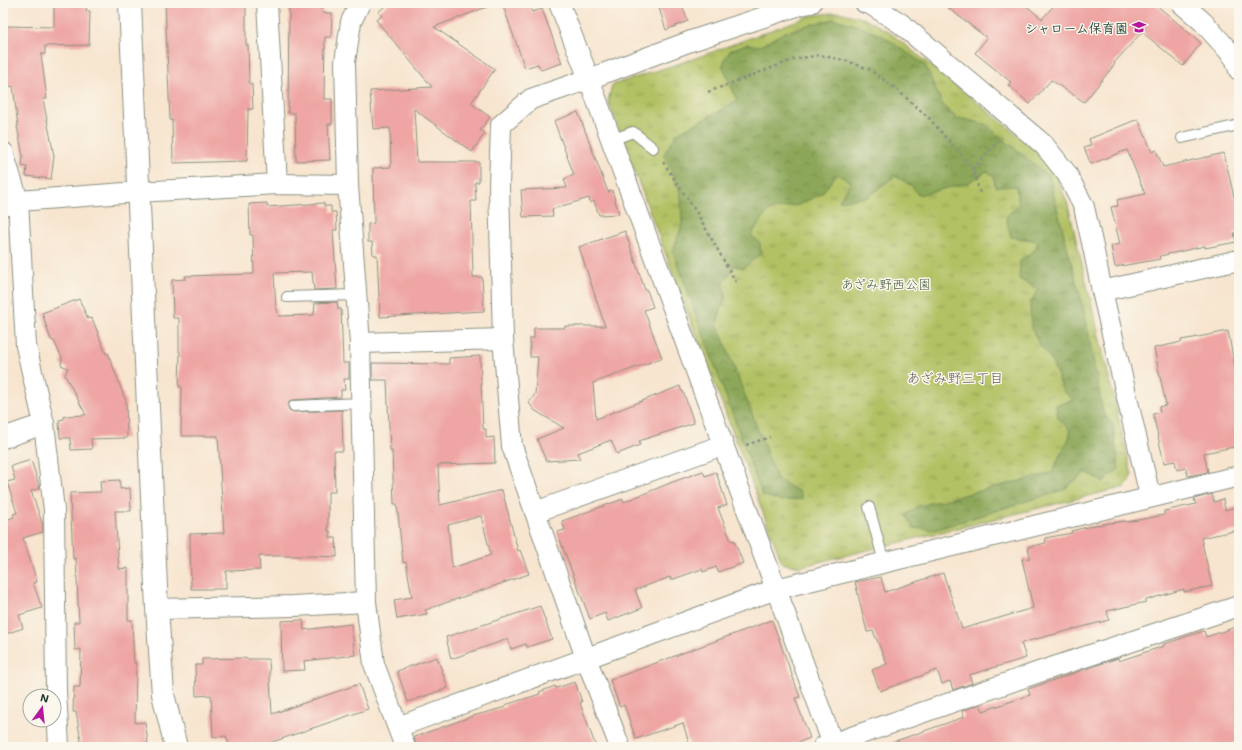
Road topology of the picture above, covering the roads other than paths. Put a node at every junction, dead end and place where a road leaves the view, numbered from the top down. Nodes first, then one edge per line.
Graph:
1 (130, 3) edge
2 (267, 3) edge
3 (360, 3) edge
4 (560, 3) edge
5 (811, 3) edge
6 (865, 3) edge
7 (1181, 3) edge
8 (1239, 70) edge
9 (589, 79) junction
10 (1239, 125) edge
11 (1182, 138) dead end
12 (611, 140) junction
13 (653, 148) road end
14 (3, 152) edge
15 (277, 184) junction
16 (348, 185) junction
17 (138, 192) junction
18 (10, 203) edge
19 (1239, 260) edge
20 (1102, 291) junction
21 (356, 295) junction
22 (287, 297) dead end
23 (503, 339) junction
24 (360, 343) junction
25 (361, 403) junction
26 (294, 406) dead end
27 (44, 424) junction
28 (3, 438) edge
29 (723, 445) junction
30 (1239, 476) edge
31 (1150, 496) junction
32 (869, 507) dead end
33 (535, 512) junction
34 (884, 562) junction
35 (776, 589) junction
36 (366, 602) junction
37 (1239, 606) edge
38 (157, 609) junction
39 (586, 658) junction
40 (398, 727) junction
41 (830, 746) edge
42 (59, 747) edge
43 (176, 747) edge
44 (405, 747) edge
45 (620, 747) edge

1 - 17 street
2 - 15 street
3 - 16 street
4 - 9 street
5 - 9 street
6 - 20 street
7 - 8 street
9 - 12 street
9 - 23 street
10 - 11 lane
12 - 13 lane
12 - 29 street
14 - 18 street
15 - 16 street
15 - 17 street
16 - 21 street
17 - 18 street
17 - 38 street
18 - 27 street
19 - 20 street
20 - 31 street
21 - 22 lane
21 - 24 street
23 - 24 street
23 - 33 street
24 - 25 street
25 - 26 lane
25 - 36 street
27 - 28 street
27 - 42 street
29 - 33 street
29 - 35 street
30 - 31 street
31 - 34 street
32 - 34 lane
33 - 39 street
34 - 35 street
35 - 39 street
35 - 41 street
36 - 38 street
36 - 40 street
37 - 41 street
38 - 43 street
39 - 40 street
39 - 45 street
40 - 44 street

